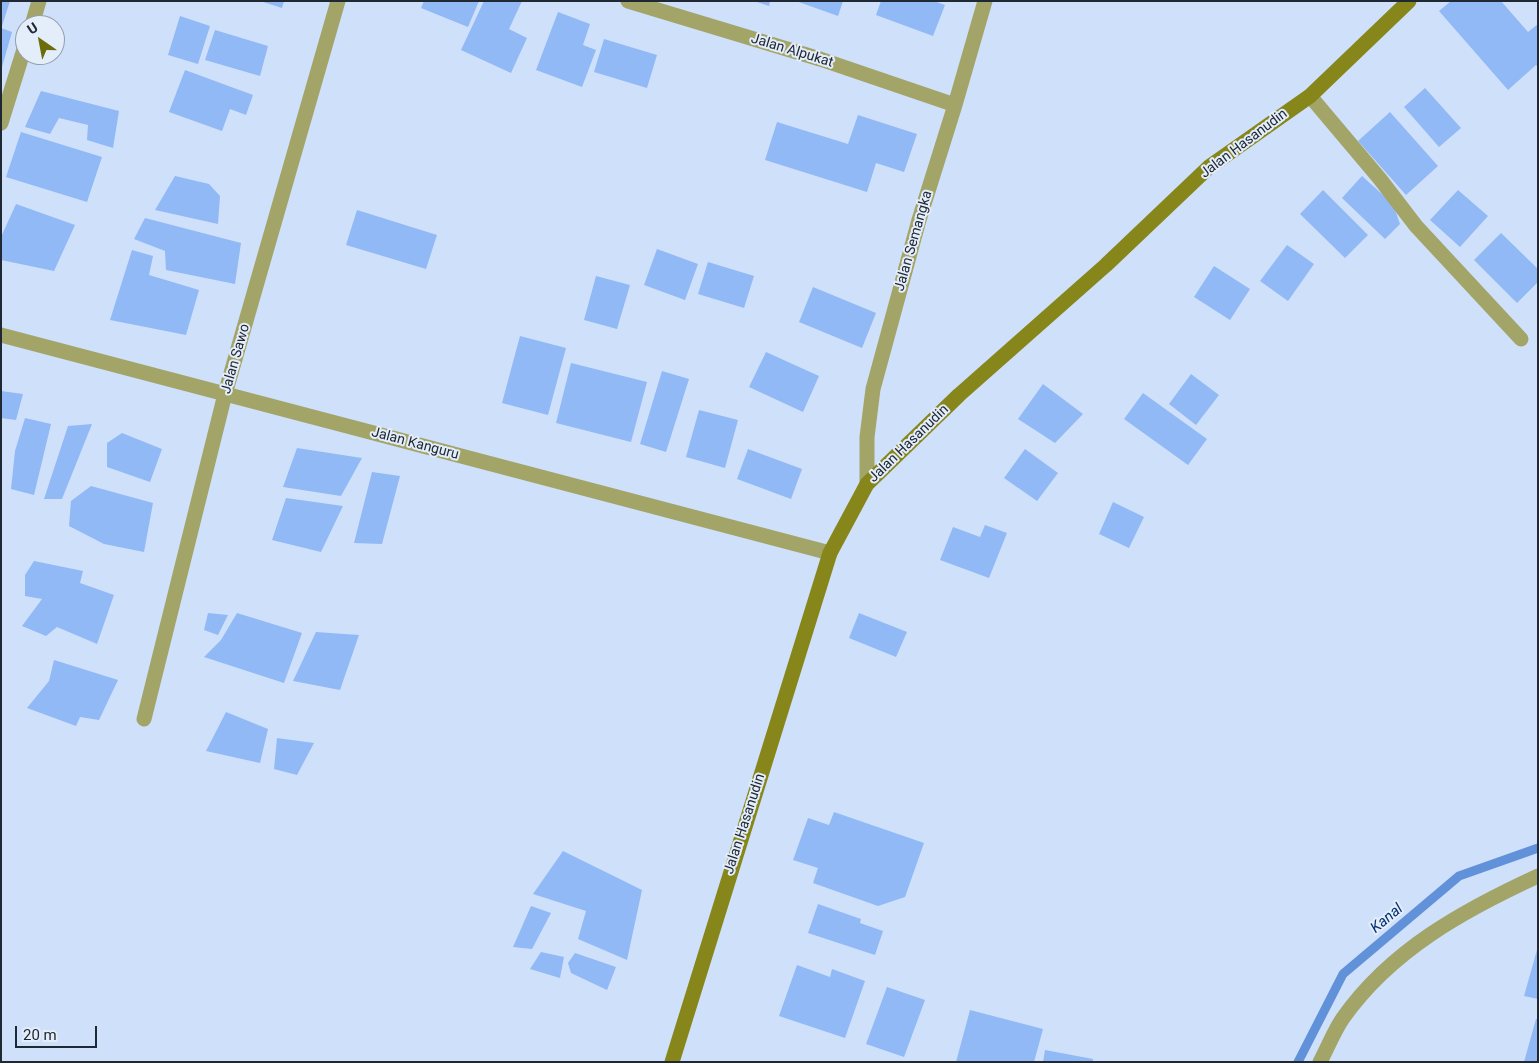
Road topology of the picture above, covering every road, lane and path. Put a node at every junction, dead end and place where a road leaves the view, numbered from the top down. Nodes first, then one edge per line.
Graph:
1 (39, 1) edge
2 (338, 1) edge
3 (628, 1) edge
4 (985, 1) edge
5 (1409, 1) edge
6 (35, 15) edge
7 (19, 65) edge
8 (1310, 96) junction
9 (955, 105) junction
10 (1, 123) edge
11 (1, 335) edge
12 (1521, 339) dead end
13 (226, 394) junction
14 (867, 484) junction
15 (830, 553) junction
16 (144, 719) dead end
17 (1538, 876) edge
18 (672, 1062) edge
19 (1320, 1062) edge

1 - 6 street
2 - 13 street, Jalan Sawo
3 - 9 street, Jalan Alpukat
4 - 9 street, Jalan Semangka
5 - 8 main road, Jalan Hasanudin
7 - 10 street
8 - 12 street
8 - 14 main road, Jalan Hasanudin
9 - 14 street, Jalan Semangka
11 - 13 street, Jalan Kanguru
13 - 15 street, Jalan Kanguru
13 - 16 street, Jalan Sawo
14 - 15 main road, Jalan Hasanudin
15 - 18 main road, Jalan Hasanudin
17 - 19 street

